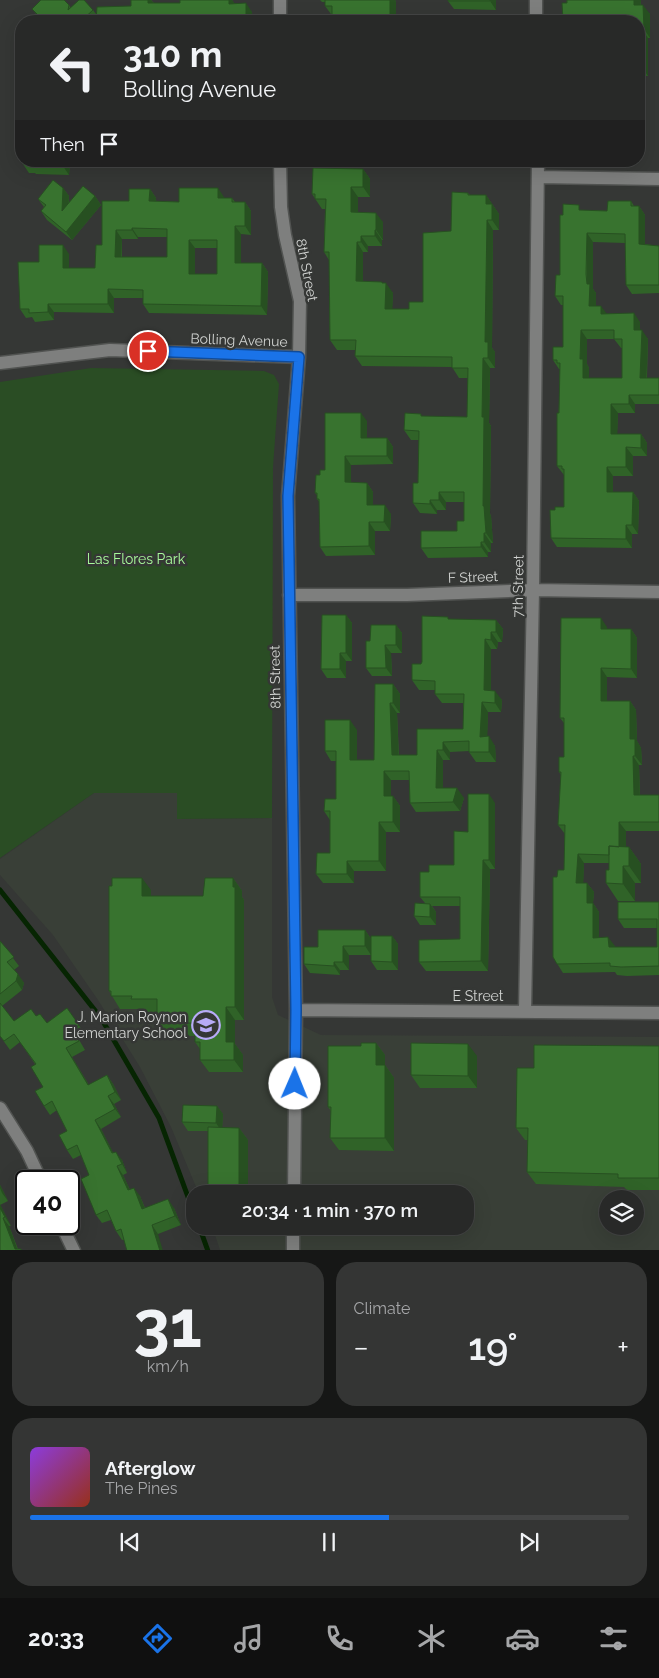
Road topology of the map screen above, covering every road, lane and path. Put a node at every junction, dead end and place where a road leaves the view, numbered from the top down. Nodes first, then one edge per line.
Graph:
1 (280, 0) edge
2 (536, 0) edge
3 (280, 15) edge
4 (536, 15) edge
5 (280, 167) edge
6 (538, 167) edge
7 (538, 177) junction
8 (659, 179) edge
9 (299, 357) junction
10 (0, 364) edge
11 (534, 590) junction
12 (659, 592) edge
13 (289, 595) junction
14 (296, 1010) junction
15 (525, 1011) junction
16 (659, 1013) edge
17 (0, 1108) edge
18 (36, 1170) edge
19 (294, 1185) edge
20 (66, 1235) edge
21 (293, 1235) edge
22 (74, 1250) edge
23 (293, 1250) edge

1 - 3 street
2 - 4 street
5 - 9 street, 8th Street
6 - 7 street, 7th Street
7 - 8 street
7 - 11 street, 7th Street
9 - 10 street, Bolling Avenue
9 - 13 street, 8th Street
11 - 12 street, F Street
11 - 13 street, F Street
11 - 15 street, 7th Street
13 - 14 street, 8th Street
14 - 15 street, E Street
14 - 19 street, 8th Street
15 - 16 street, E Street
17 - 18 street
20 - 22 street
21 - 23 street

